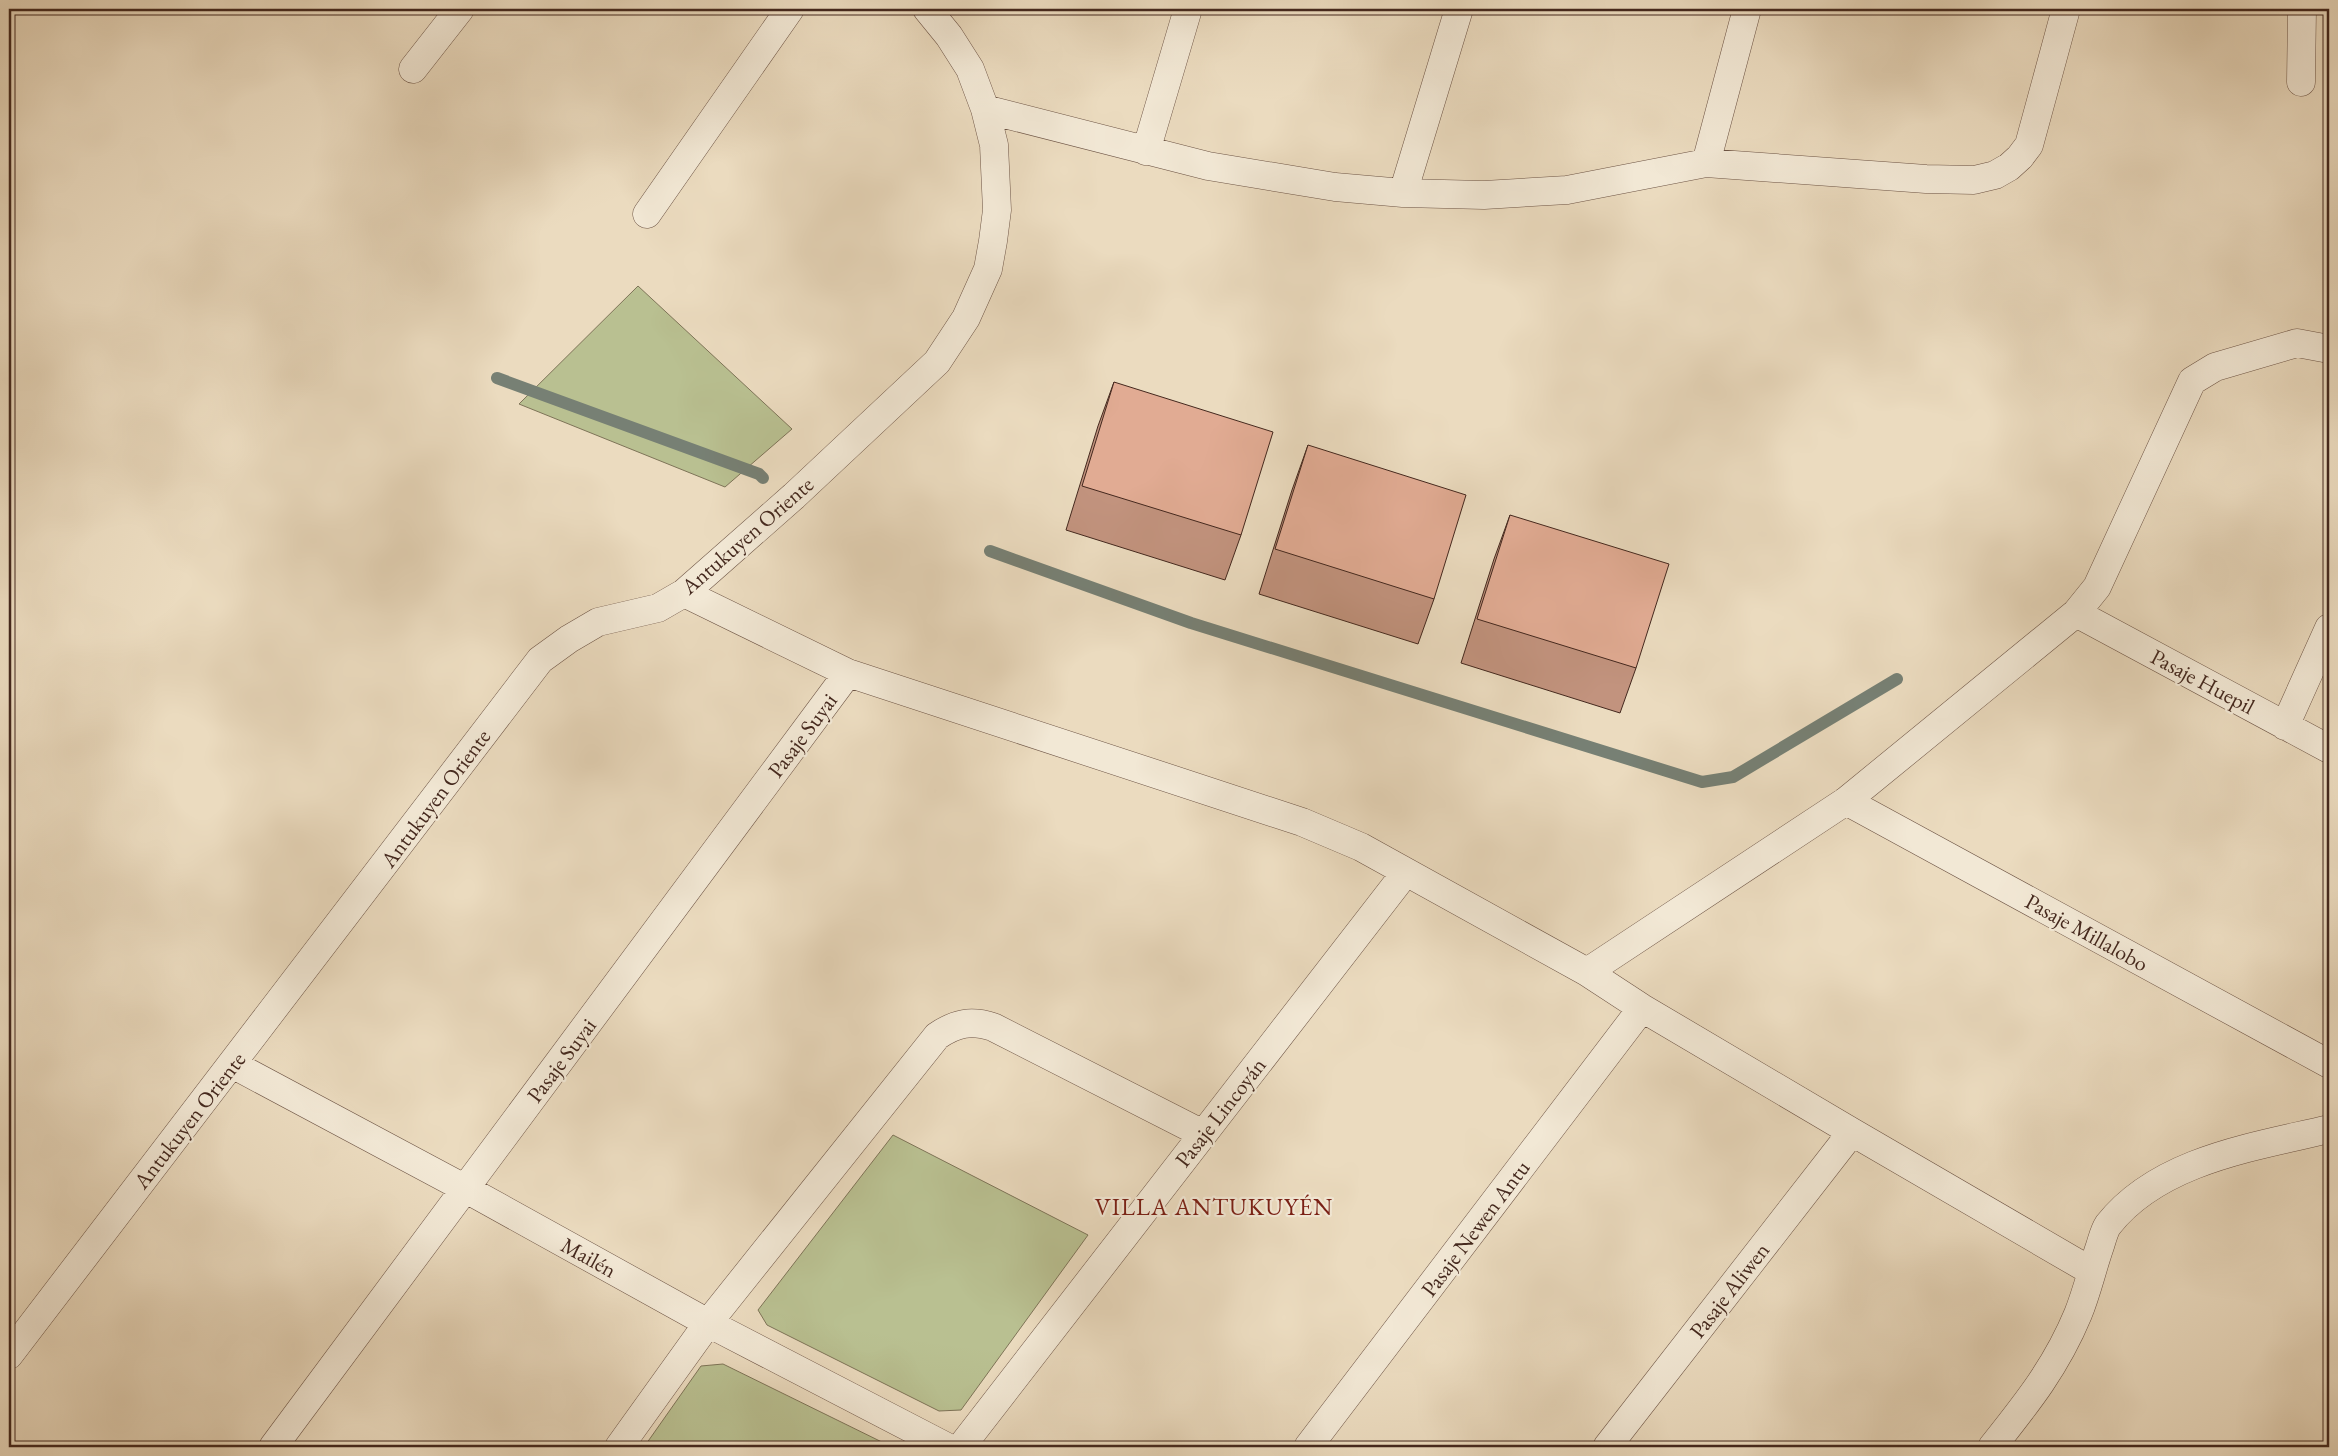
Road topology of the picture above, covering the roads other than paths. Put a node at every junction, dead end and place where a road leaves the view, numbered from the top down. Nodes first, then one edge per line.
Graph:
1 (460, 9) edge
2 (790, 9) edge
3 (927, 9) edge
4 (1188, 9) edge
5 (1459, 9) edge
6 (1747, 9) edge
7 (2066, 9) edge
8 (2302, 9) edge
9 (413, 69) dead end
10 (2301, 82) dead end
11 (985, 109) junction
12 (1146, 151) junction
13 (1706, 163) junction
14 (1403, 193) junction
15 (647, 214) dead end
16 (2329, 349) edge
17 (684, 593) junction
18 (2076, 613) junction
19 (2329, 628) edge
20 (848, 673) junction
21 (2285, 726) junction
22 (2329, 750) edge
23 (1846, 801) junction
24 (1406, 872) junction
25 (1588, 972) junction
26 (1642, 1008) junction
27 (232, 1064) junction
28 (2329, 1064) edge
29 (2329, 1129) edge
30 (1852, 1132) junction
31 (1203, 1134) junction
32 (466, 1189) junction
33 (2091, 1271) junction
34 (708, 1323) junction
35 (9, 1355) edge
36 (273, 1447) edge
37 (619, 1447) edge
38 (947, 1447) edge
39 (961, 1447) edge
40 (1308, 1447) edge
41 (1607, 1447) edge
42 (1992, 1447) edge

1 - 9 street
2 - 15 street
3 - 11 street, Antukuyen Oriente
4 - 12 street
5 - 14 street
6 - 13 street
7 - 13 street
8 - 10 street
11 - 12 street
11 - 17 street, Antukuyen Oriente
12 - 14 street
13 - 14 street
16 - 18 street
17 - 20 street
17 - 27 street, Antukuyen Oriente
18 - 21 street, Pasaje Huepil
18 - 23 street
19 - 21 street
20 - 24 street
20 - 32 street, Pasaje Suyai
21 - 22 street, Pasaje Huepil
23 - 25 street
23 - 28 street, Pasaje Millalobo
24 - 25 street
24 - 31 street, Pasaje Lincoyán
25 - 26 street
26 - 30 street
26 - 40 street, Pasaje Newen Antu
27 - 32 street, Mailén
27 - 35 street, Antukuyen Oriente
29 - 33 street
30 - 33 street
30 - 41 street, Pasaje Aliwen
31 - 34 street
31 - 39 street, Pasaje Lincoyán
32 - 34 street, Mailén
32 - 36 street, Pasaje Suyai
33 - 42 street
34 - 37 street
34 - 38 street, Mailén

